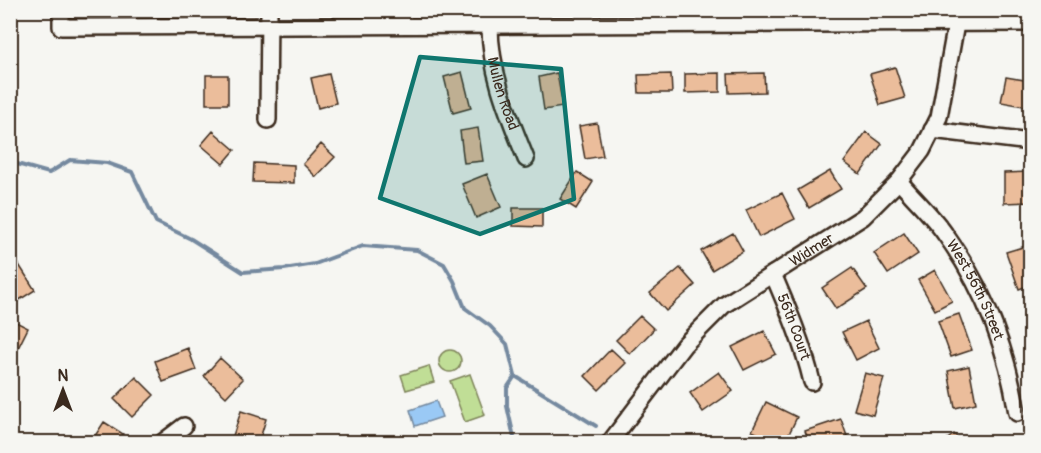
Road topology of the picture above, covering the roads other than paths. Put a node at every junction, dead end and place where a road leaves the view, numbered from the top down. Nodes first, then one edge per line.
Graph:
1 (61, 10) edge
2 (269, 10) edge
3 (664, 18) edge
4 (1030, 23) edge
5 (956, 24) junction
6 (269, 26) junction
7 (490, 26) junction
8 (268, 120) dead end
9 (932, 130) junction
10 (1030, 142) edge
11 (526, 159) dead end
12 (899, 181) junction
13 (773, 274) junction
14 (812, 382) dead end
15 (1017, 413) dead end
16 (184, 426) dead end
17 (163, 442) edge
18 (610, 442) edge

1 - 6 street
2 - 6 street
3 - 5 street
3 - 7 street
4 - 5 street
5 - 9 street, Widmer
6 - 7 street
6 - 8 street
7 - 11 street, Mullen Road
9 - 10 street
9 - 12 street, Widmer
12 - 13 street, Widmer
12 - 15 street, West 56th Street
13 - 14 street, 56th Court
13 - 18 street, Widmer
16 - 17 street

